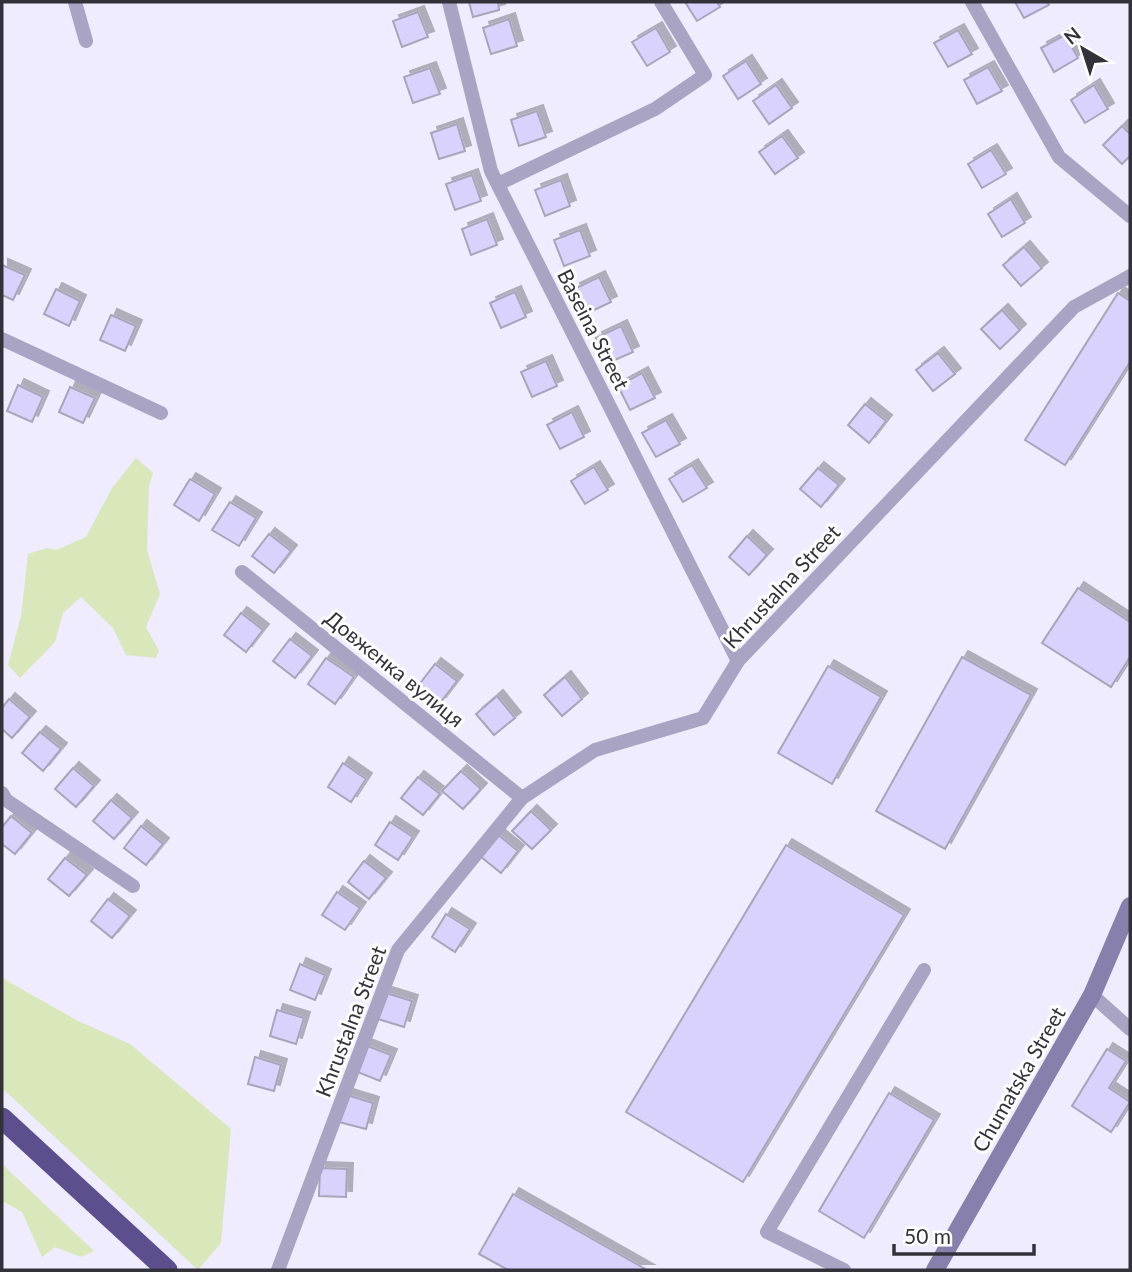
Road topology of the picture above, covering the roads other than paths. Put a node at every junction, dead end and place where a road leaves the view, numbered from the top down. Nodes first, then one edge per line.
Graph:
1 (75, 2) edge
2 (449, 2) edge
3 (662, 2) edge
4 (972, 2) edge
5 (86, 41) dead end
6 (498, 184) junction
7 (1130, 216) edge
8 (1130, 276) edge
9 (2, 339) edge
10 (161, 413) dead end
11 (242, 572) dead end
12 (738, 661) junction
13 (522, 797) junction
14 (3, 801) edge
15 (133, 886) dead end
16 (1130, 906) edge
17 (925, 970) dead end
18 (1092, 995) junction
19 (1130, 1030) edge
20 (2, 1118) edge
21 (167, 1270) edge
22 (278, 1270) edge
23 (845, 1270) edge
24 (935, 1270) edge

1 - 5 street
2 - 6 street, Baseina Street
3 - 6 street
4 - 7 street
6 - 12 street, Baseina Street
8 - 12 street, Khrustalna Street
9 - 10 street
11 - 13 street, Довженка вулиця
12 - 13 street, Khrustalna Street
13 - 22 street, Khrustalna Street
14 - 15 street
16 - 18 street, Chumatska Street
17 - 23 street
18 - 19 street
18 - 24 street, Chumatska Street
20 - 21 highway

